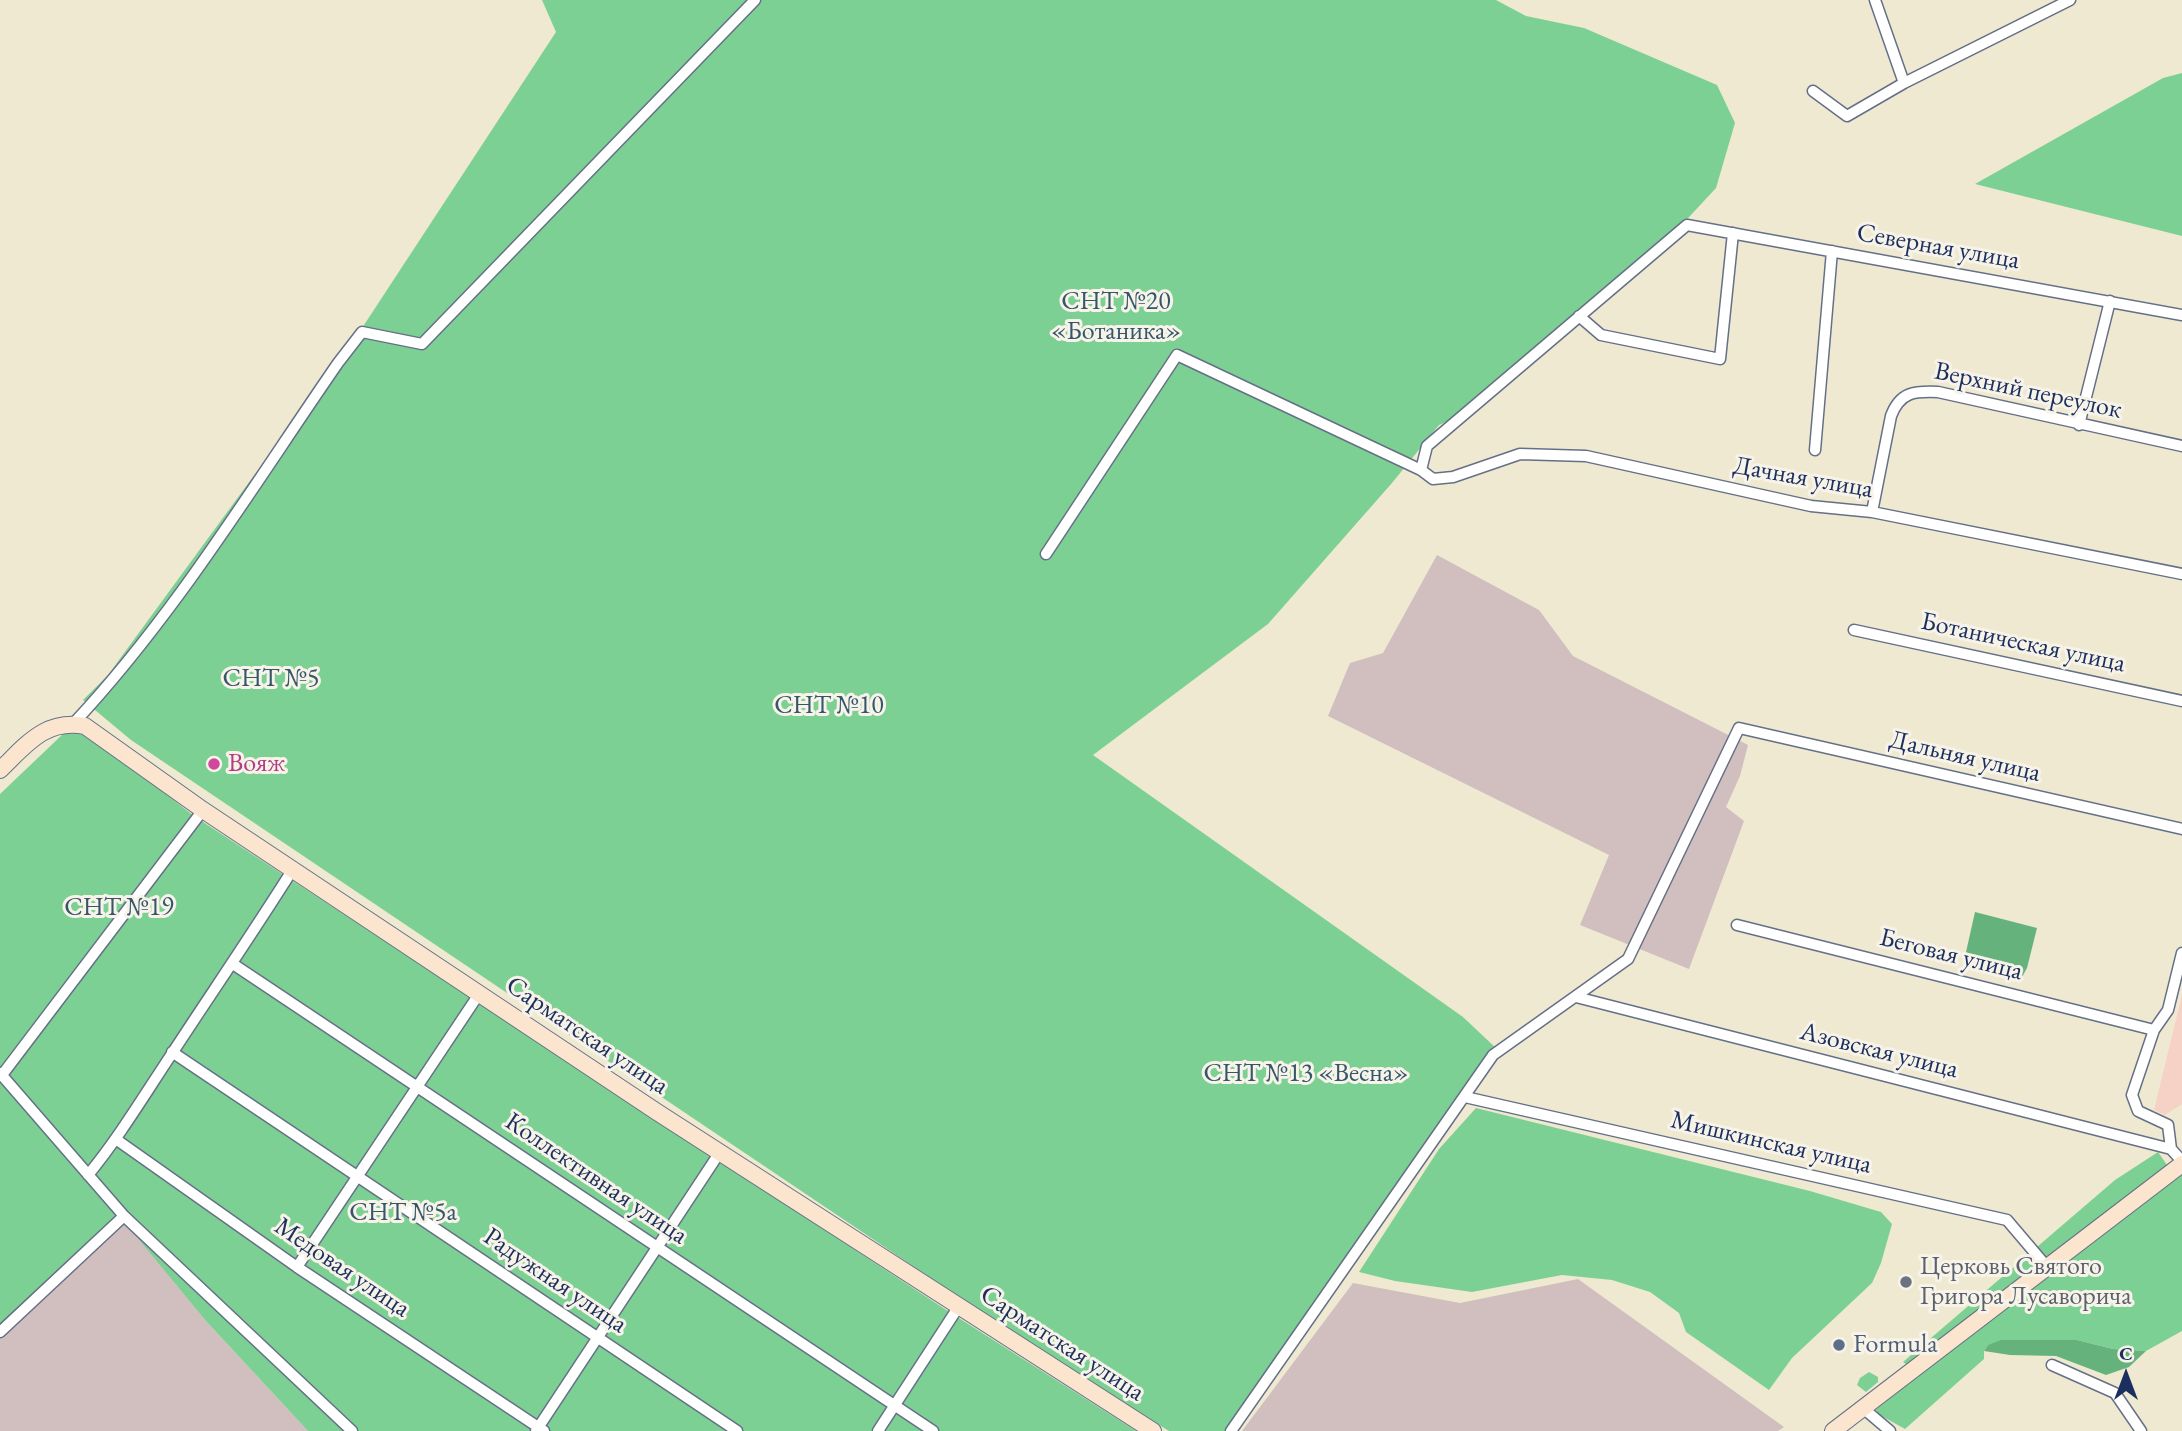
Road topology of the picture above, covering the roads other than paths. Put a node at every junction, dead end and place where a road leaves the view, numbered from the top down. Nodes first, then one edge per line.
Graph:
1 (755, 0) edge
2 (1875, 0) edge
3 (2070, 0) edge
4 (1904, 83) junction
5 (1813, 91) dead end
6 (1733, 233) junction
7 (1832, 251) junction
8 (2110, 301) junction
9 (2182, 315) edge
10 (1579, 316) junction
11 (2079, 425) junction
12 (2182, 446) edge
13 (1815, 450) dead end
14 (1421, 470) junction
15 (1872, 512) junction
16 (1046, 554) dead end
17 (2182, 574) edge
18 (1854, 630) dead end
19 (2182, 701) edge
20 (74, 724) junction
21 (0, 770) edge
22 (203, 810) junction
23 (2182, 829) edge
24 (293, 869) junction
25 (1737, 925) dead end
26 (2182, 953) edge
27 (233, 964) junction
28 (479, 994) junction
29 (1576, 997) junction
30 (2154, 1030) junction
31 (172, 1052) junction
32 (1, 1074) edge
33 (417, 1087) junction
34 (1465, 1097) junction
35 (117, 1140) junction
36 (2171, 1149) junction
37 (720, 1152) junction
38 (2182, 1162) edge
39 (88, 1175) junction
40 (357, 1176) junction
41 (124, 1216) junction
42 (657, 1247) junction
43 (297, 1267) junction
44 (2047, 1267) junction
45 (959, 1306) junction
46 (0, 1332) edge
47 (598, 1337) junction
48 (2052, 1365) dead end
49 (895, 1405) junction
50 (1863, 1408) junction
51 (539, 1430) edge
52 (352, 1431) edge
53 (737, 1431) edge
54 (878, 1431) edge
55 (933, 1431) edge
56 (1153, 1431) edge
57 (1231, 1431) edge
58 (1833, 1431) edge
59 (1890, 1431) edge
60 (2141, 1431) edge

1 - 20 street
2 - 4 street
3 - 4 street
4 - 5 street
6 - 7 street, Северная улица
6 - 10 street, Северная улица
6 - 10 street
7 - 8 street, Северная улица
7 - 13 street
8 - 9 street, Северная улица
8 - 11 street
10 - 14 street
11 - 12 street, Верхний переулок
11 - 15 street, Верхний переулок
14 - 15 street, Дачная улица
14 - 16 street
15 - 17 street, Дачная улица
18 - 19 street, Ботаническая улица
20 - 21 main road
20 - 22 main road, Сарматская улица
22 - 24 main road, Сарматская улица
22 - 32 street
23 - 29 street, Дальняя улица
24 - 27 street
24 - 28 main road, Сарматская улица
25 - 30 street, Беговая улица
26 - 30 street
27 - 31 street
27 - 33 street, Коллективная улица
28 - 33 street
28 - 37 main road, Сарматская улица
29 - 34 street
29 - 36 street, Азовская улица
30 - 36 street
31 - 35 street
31 - 40 street, Радужная улица
32 - 39 street
33 - 40 street
33 - 42 street, Коллективная улица
34 - 44 street, Мишкинская улица
34 - 57 street
35 - 39 street
35 - 43 street, Медовая улица
36 - 38 street
37 - 42 street
37 - 45 main road, Сарматская улица
38 - 44 main road
39 - 41 street
40 - 43 street
40 - 47 street, Радужная улица
41 - 46 street
41 - 52 street
42 - 47 street
42 - 49 street, Коллективная улица
43 - 51 street, Медовая улица
44 - 50 main road
45 - 49 street
45 - 56 main road, Сарматская улица
47 - 51 street
47 - 53 street, Радужная улица
48 - 60 street
49 - 54 street
49 - 55 street, Коллективная улица
50 - 58 main road
50 - 59 street

